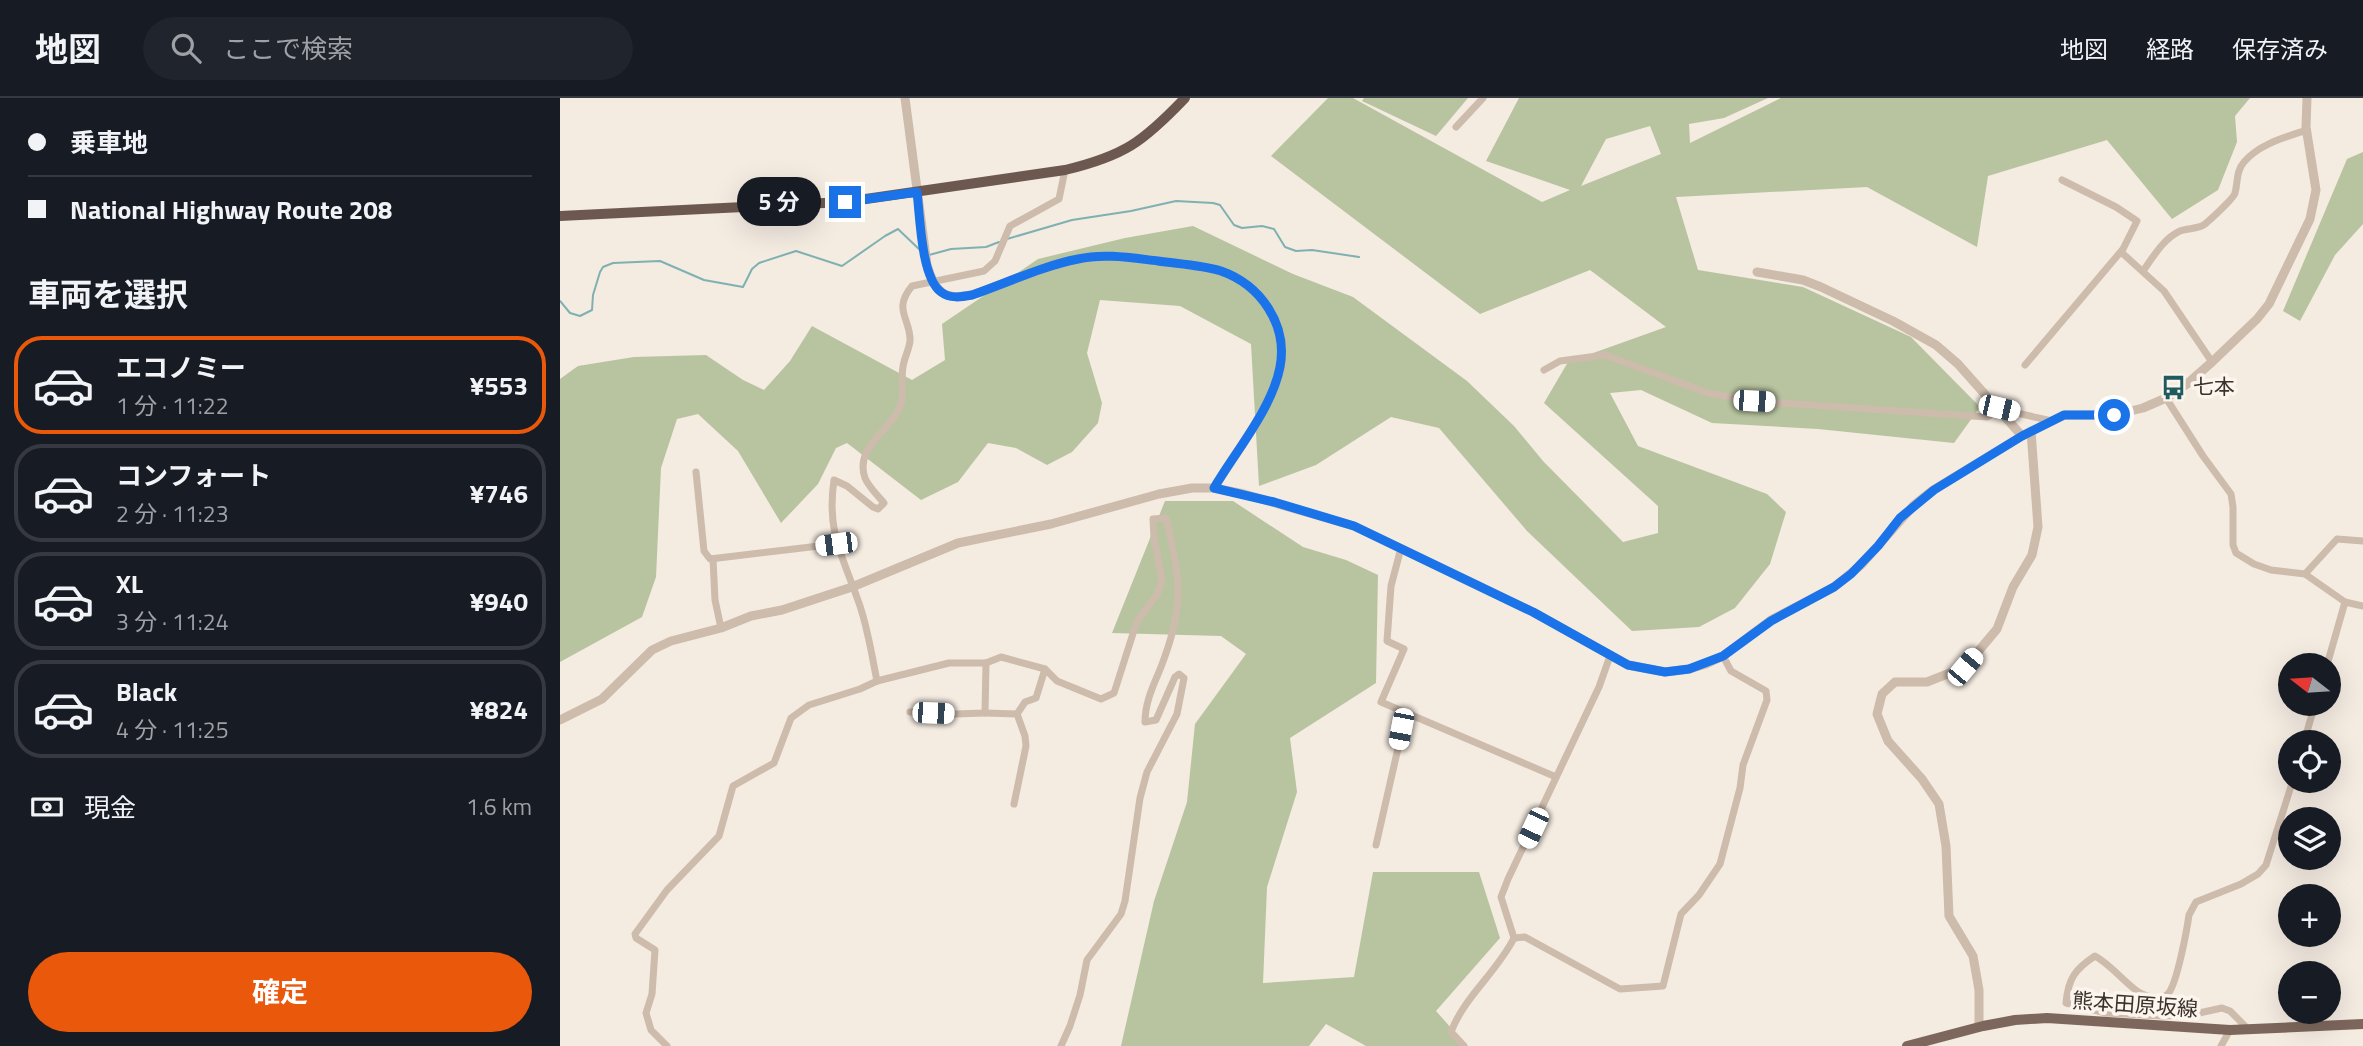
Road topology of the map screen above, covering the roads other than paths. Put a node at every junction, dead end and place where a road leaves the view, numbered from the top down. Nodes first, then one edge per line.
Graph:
1 (905, 98) edge
2 (1185, 98) edge
3 (1483, 98) edge
4 (2307, 98) edge
5 (1456, 127) dead end
6 (2307, 130) junction
7 (1065, 170) junction
8 (2062, 180) dead end
9 (917, 192) junction
10 (560, 215) edge
11 (2121, 252) junction
12 (2143, 271) junction
13 (1757, 272) dead end
14 (932, 281) junction
15 (2212, 362) junction
16 (2025, 365) dead end
17 (1545, 370) dead end
18 (2166, 398) junction
19 (1999, 408) junction
20 (2052, 421) junction
21 (2027, 434) junction
22 (696, 472) dead end
23 (1214, 488) junction
24 (2363, 541) edge
25 (836, 544) junction
26 (1401, 548) junction
27 (713, 559) junction
28 (2305, 574) junction
29 (852, 587) junction
30 (2345, 602) junction
31 (2363, 606) edge
32 (721, 628) junction
33 (2330, 653) edge
34 (1610, 656) junction
35 (1723, 656) junction
36 (986, 663) junction
37 (1045, 669) junction
38 (877, 681) junction
39 (910, 712) dead end
40 (985, 713) junction
41 (1406, 713) junction
42 (1017, 714) junction
43 (560, 720) edge
44 (1556, 777) junction
45 (2289, 793) edge
46 (1014, 804) dead end
47 (1376, 845) dead end
48 (1514, 939) junction
49 (2363, 1024) edge
50 (1979, 1027) junction
51 (2230, 1030) junction
52 (2248, 1030) junction
53 (667, 1046) edge
54 (1061, 1046) edge
55 (1464, 1046) edge
56 (1907, 1046) edge
57 (2221, 1046) edge

1 - 9 street
2 - 7 highway
3 - 5 street
4 - 6 street
6 - 12 street
6 - 15 street
7 - 9 highway
7 - 14 street
8 - 11 street
9 - 10 highway
9 - 14 street
11 - 12 street
11 - 16 street
12 - 15 street
13 - 19 street
14 - 23 street
14 - 25 street
15 - 18 street
17 - 19 street
18 - 20 street
18 - 28 street
19 - 20 street
19 - 21 street
20 - 21 street
21 - 35 street
21 - 50 street
22 - 27 street
23 - 26 street
23 - 29 street
24 - 28 street
25 - 27 street
25 - 29 street
26 - 34 street
26 - 41 street
27 - 32 street
28 - 30 street
29 - 32 street
29 - 38 street
30 - 31 street
30 - 33 street
32 - 43 street
34 - 35 street
34 - 44 street
35 - 48 street
36 - 37 street
36 - 38 street
36 - 40 street
37 - 42 street
37 - 54 street
38 - 53 street
39 - 40 street
40 - 42 street
41 - 44 street
41 - 47 street
42 - 46 street
44 - 48 street
45 - 52 street
48 - 55 street
49 - 52 main road, 熊本田原坂線
50 - 51 main road, 熊本田原坂線
50 - 56 main road, 熊本田原坂線
51 - 52 main road, 熊本田原坂線
51 - 57 street

